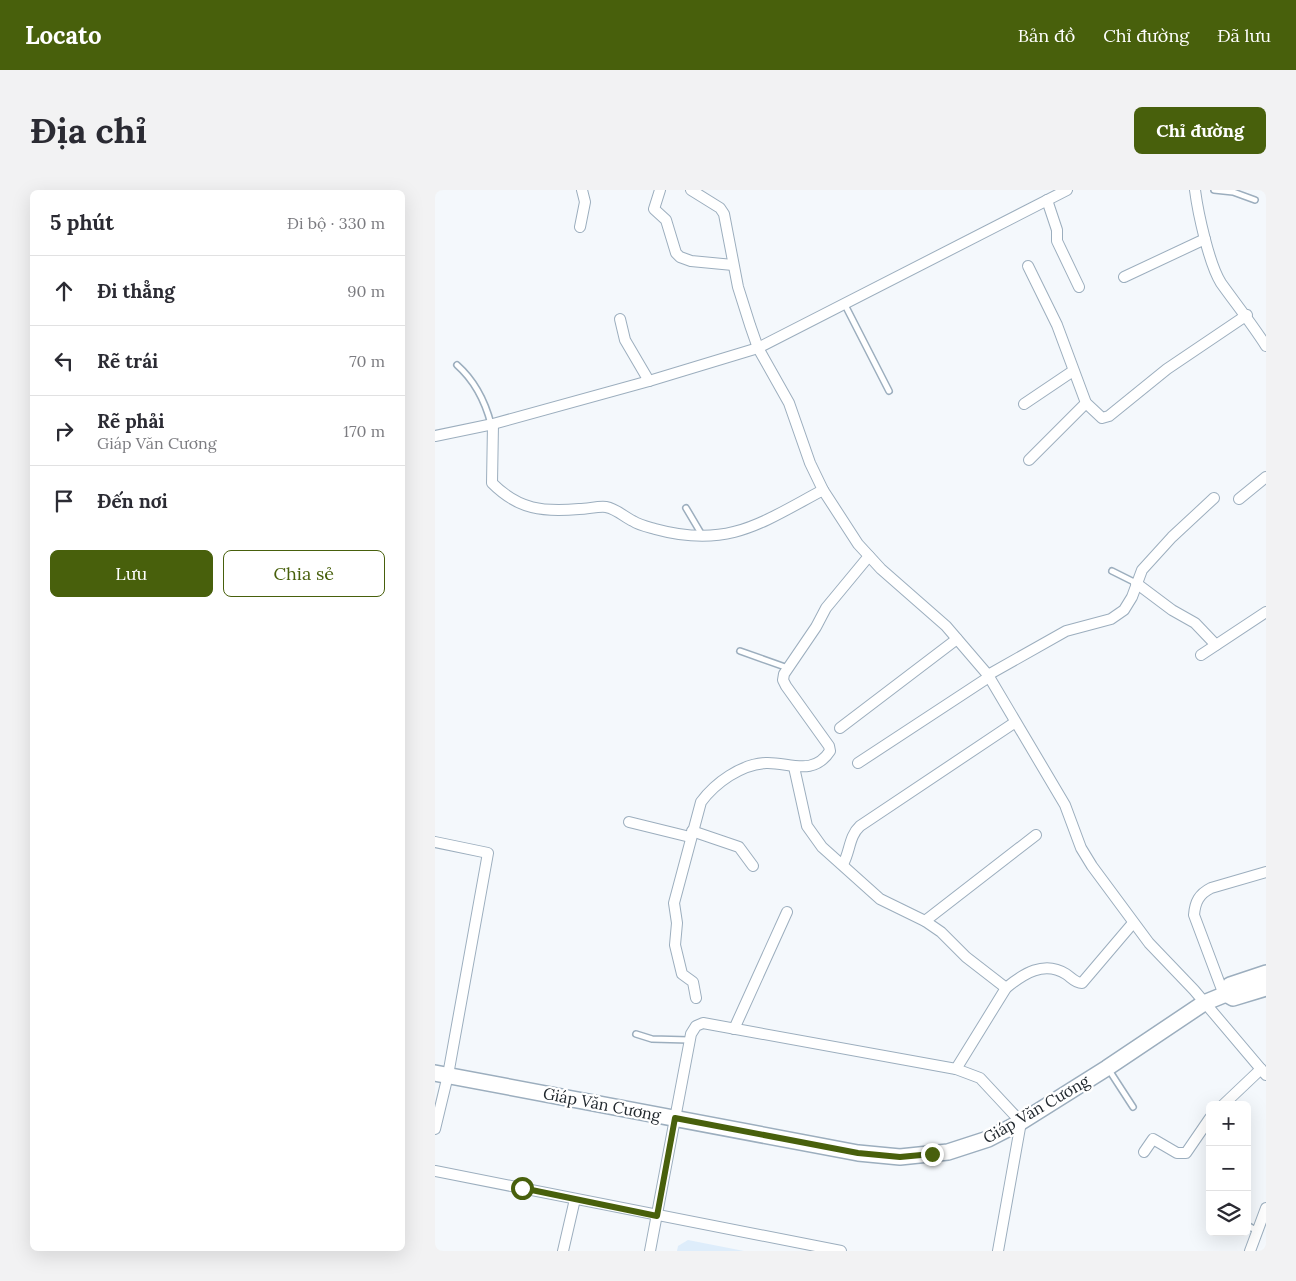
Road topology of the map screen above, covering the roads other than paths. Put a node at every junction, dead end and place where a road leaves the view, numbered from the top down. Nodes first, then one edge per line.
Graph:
1 (582, 190) edge
2 (660, 190) edge
3 (691, 190) edge
4 (1067, 190) edge
5 (1195, 190) edge
6 (1214, 190) edge
7 (1047, 200) junction
8 (1255, 200) dead end
9 (580, 227) dead end
10 (1205, 239) junction
11 (733, 265) junction
12 (1027, 266) dead end
13 (1124, 277) dead end
14 (1079, 287) dead end
15 (844, 302) junction
16 (1247, 315) junction
17 (620, 319) dead end
18 (1266, 346) edge
19 (758, 348) junction
20 (457, 365) dead end
21 (1073, 371) junction
22 (649, 381) junction
23 (889, 392) dead end
24 (1086, 403) junction
25 (1024, 404) dead end
26 (492, 424) junction
27 (435, 436) edge
28 (1029, 460) dead end
29 (1266, 477) edge
30 (823, 490) junction
31 (1214, 498) dead end
32 (1239, 499) dead end
33 (686, 508) dead end
34 (703, 536) junction
35 (869, 556) junction
36 (1112, 570) dead end
37 (1136, 583) junction
38 (1266, 612) edge
39 (957, 639) junction
40 (1215, 645) junction
41 (740, 651) dead end
42 (1201, 655) dead end
43 (788, 668) junction
44 (988, 676) junction
45 (1014, 723) junction
46 (840, 728) dead end
47 (858, 763) dead end
48 (794, 768) junction
49 (629, 822) dead end
50 (691, 834) junction
51 (1036, 835) dead end
52 (435, 842) edge
53 (843, 864) junction
54 (753, 866) dead end
55 (1266, 872) edge
56 (787, 912) dead end
57 (925, 921) junction
58 (1133, 923) junction
59 (1266, 973) edge
60 (1006, 988) junction
61 (1266, 988) edge
62 (1225, 994) junction
63 (696, 998) dead end
64 (1205, 1003) junction
65 (734, 1029) junction
66 (636, 1034) dead end
67 (690, 1040) junction
68 (1107, 1068) junction
69 (956, 1069) junction
70 (1263, 1072) edge
71 (441, 1074) edge
72 (1228, 1101) edge
73 (1133, 1107) dead end
74 (675, 1118) junction
75 (1021, 1122) junction
76 (1206, 1124) edge
77 (435, 1129) edge
78 (1144, 1152) dead end
79 (435, 1171) edge
80 (575, 1198) junction
81 (1266, 1208) edge
82 (657, 1216) junction
83 (1251, 1227) edge
84 (1257, 1231) junction
85 (563, 1251) edge
86 (650, 1251) edge
87 (839, 1251) edge
88 (998, 1251) edge
89 (1250, 1251) edge

1 - 9 street
2 - 11 street
3 - 11 street
4 - 7 street
5 - 10 street
6 - 8 lane
7 - 14 street
7 - 15 street
10 - 13 street
10 - 16 street
11 - 19 street
12 - 21 street
15 - 19 street
15 - 23 lane
16 - 18 street
16 - 24 street
17 - 22 street
19 - 22 street
19 - 30 street
20 - 26 lane
21 - 24 street
21 - 25 street
22 - 26 street
24 - 28 street
26 - 27 street
26 - 34 street
29 - 32 street
30 - 34 street
30 - 35 street
31 - 37 street
33 - 34 lane
35 - 39 street
35 - 43 street
36 - 37 lane
37 - 40 street
37 - 44 street
38 - 40 street
39 - 44 street
39 - 46 street
40 - 42 street
41 - 43 lane
43 - 48 street
44 - 45 street
44 - 47 street
45 - 53 street
45 - 58 street
48 - 50 street
48 - 53 street
49 - 50 street
50 - 54 street
50 - 63 street
51 - 57 street
52 - 71 street
53 - 57 street
55 - 62 street
56 - 65 street
57 - 60 street
58 - 60 street
58 - 64 street
59 - 62 street
60 - 69 street
61 - 62 street
62 - 64 street, Giáp Văn Cương
64 - 68 street, Giáp Văn Cương
64 - 70 street
65 - 67 street
65 - 69 street
66 - 67 lane
67 - 74 street
68 - 73 lane
68 - 75 street, Giáp Văn Cương
69 - 75 street
70 - 72 street
71 - 74 street, Giáp Văn Cương
71 - 77 street
74 - 75 street, Giáp Văn Cương
74 - 82 street
75 - 88 street
76 - 78 street
79 - 80 street
80 - 82 street
80 - 85 street
81 - 84 street
82 - 86 street
82 - 87 street
83 - 84 lane
84 - 89 street

